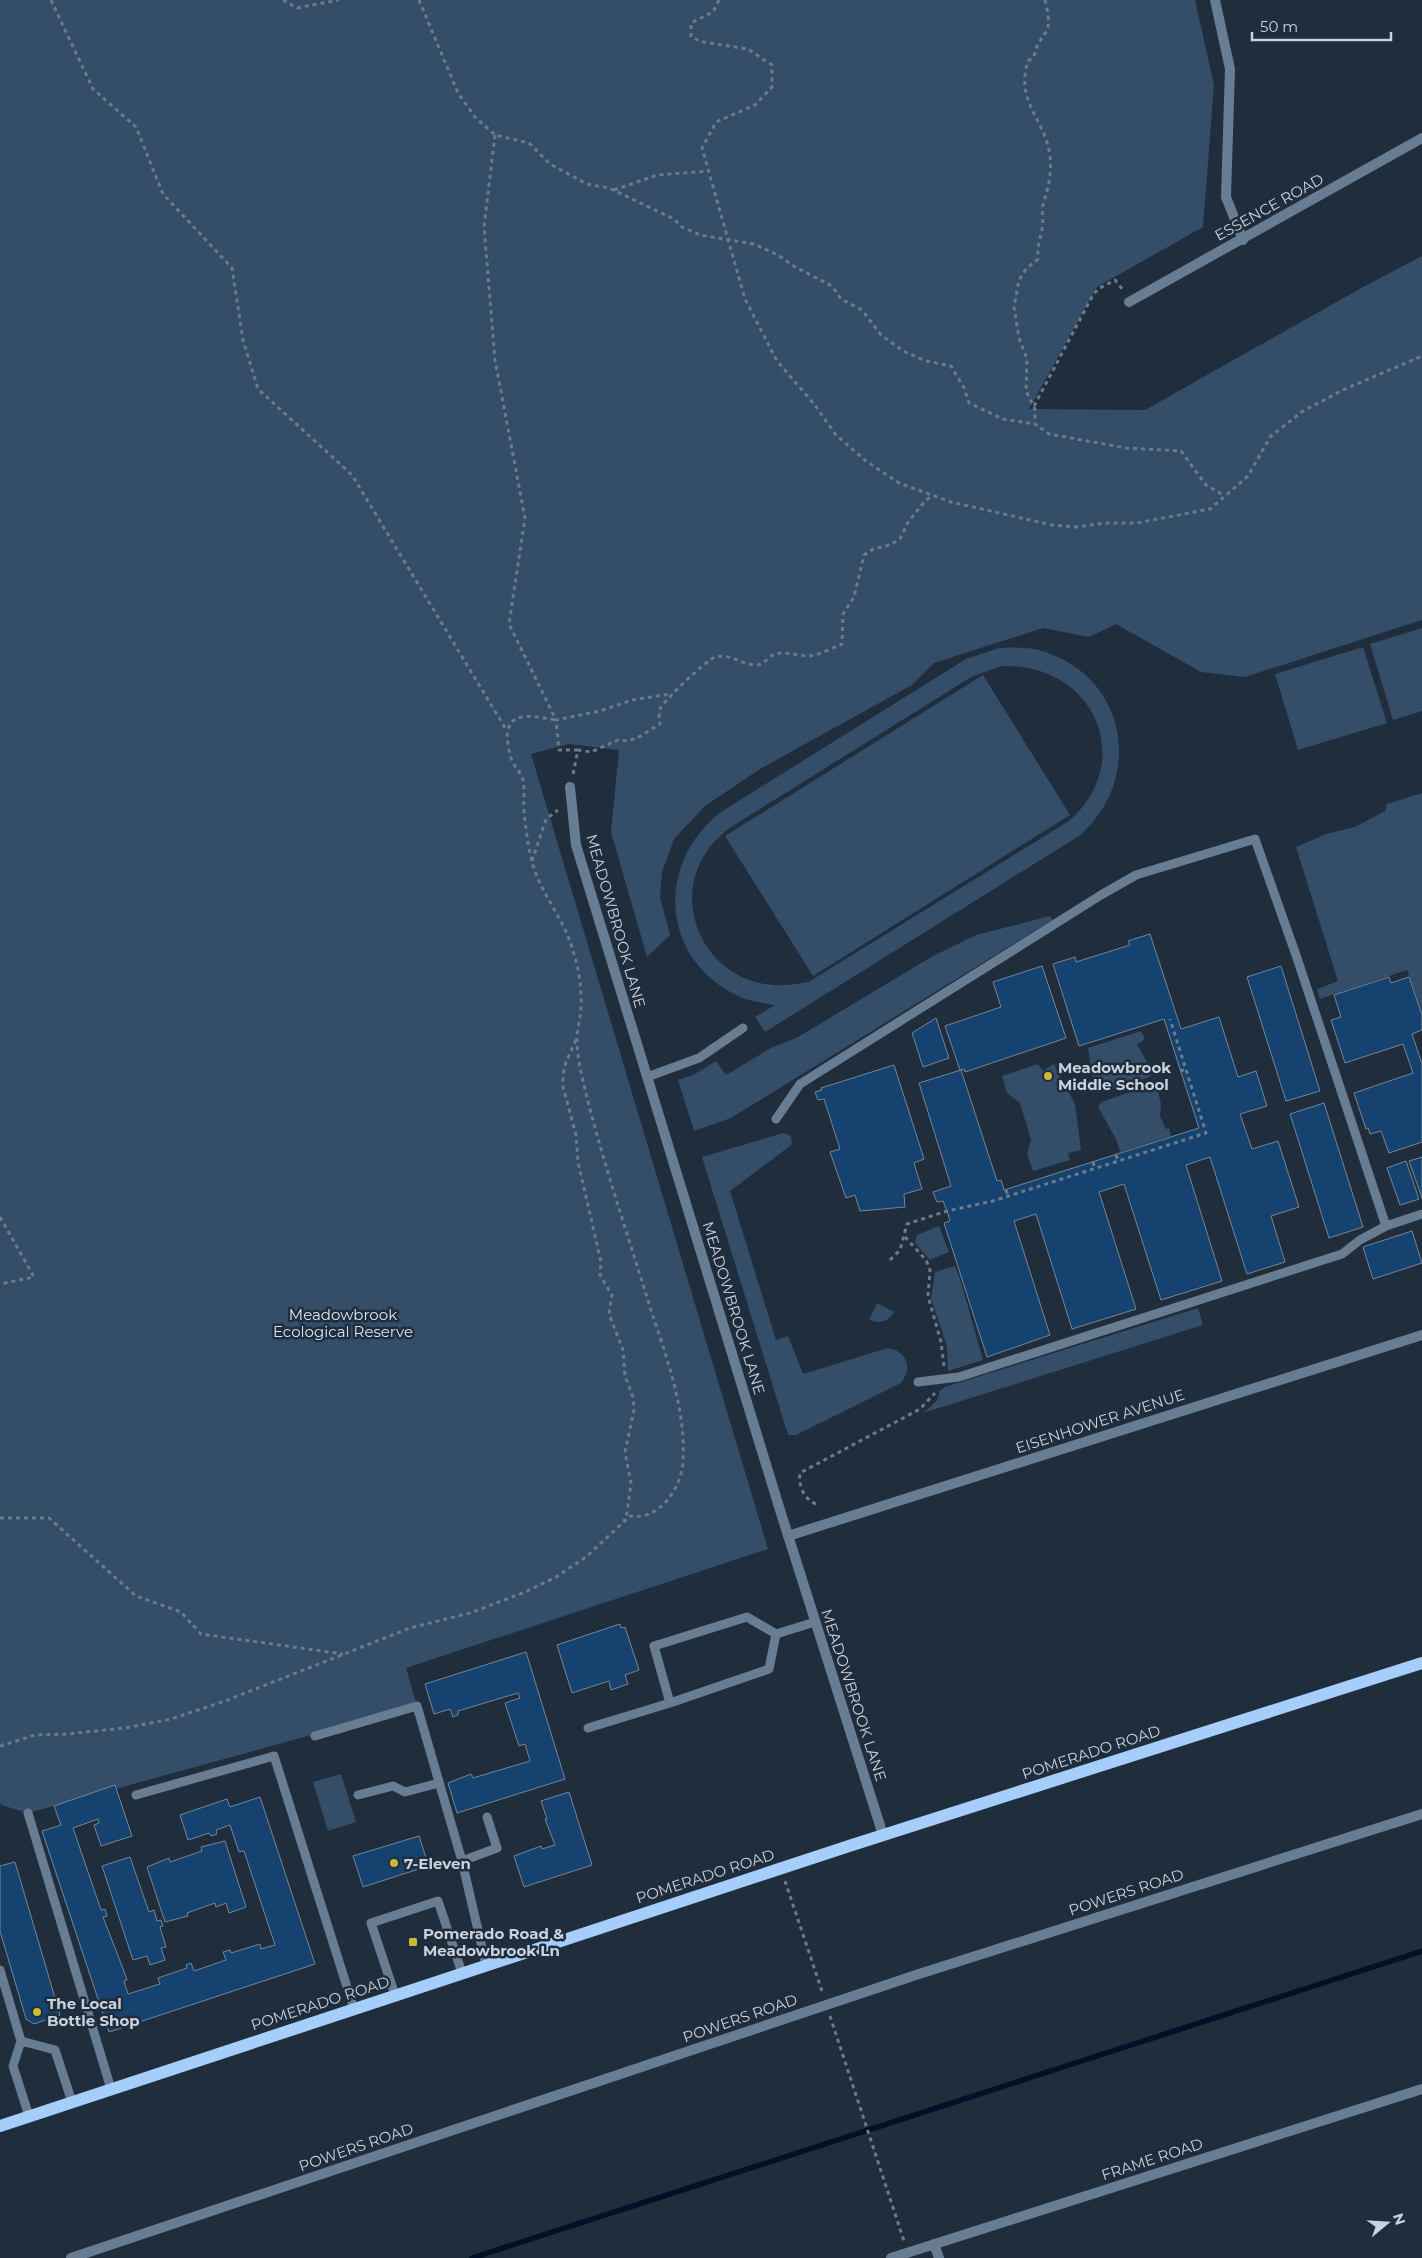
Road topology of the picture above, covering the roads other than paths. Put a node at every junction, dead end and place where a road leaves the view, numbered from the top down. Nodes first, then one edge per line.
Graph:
1 (1215, 0) edge
2 (1422, 138) edge
3 (1243, 240) junction
4 (1129, 302) road end
5 (570, 788) road end
6 (743, 1028) dead end
7 (647, 1077) junction
8 (776, 1119) dead end
9 (1422, 1214) edge
10 (1386, 1226) junction
11 (1422, 1335) edge
12 (918, 1382) dead end
13 (788, 1536) junction
14 (815, 1622) junction
15 (776, 1634) junction
16 (1422, 1663) edge
17 (670, 1702) junction
18 (588, 1728) dead end
19 (315, 1736) dead end
20 (439, 1783) junction
21 (136, 1795) dead end
22 (358, 1795) dead end
23 (28, 1813) dead end
24 (1422, 1814) edge
25 (487, 1817) dead end
26 (883, 1835) junction
27 (462, 1860) junction
28 (486, 1965) junction
29 (0, 1970) edge
30 (462, 1973) junction
31 (395, 1995) junction
32 (354, 2009) junction
33 (21, 2041) junction
34 (111, 2089) junction
35 (1422, 2089) edge
36 (72, 2102) junction
37 (29, 2116) junction
38 (0, 2126) edge
39 (934, 2244) junction
40 (71, 2258) edge
41 (891, 2258) edge
42 (939, 2258) edge

1 - 3 street
2 - 3 street, ESSENCE ROAD
3 - 4 street, ESSENCE ROAD
5 - 7 street, MEADOWBROOK LANE
6 - 7 lane
7 - 13 street, MEADOWBROOK LANE
8 - 10 lane
9 - 10 lane
10 - 12 lane
11 - 13 street, EISENHOWER AVENUE
13 - 14 street, MEADOWBROOK LANE
14 - 15 lane
14 - 26 street, MEADOWBROOK LANE
15 - 17 lane
15 - 17 lane
16 - 26 main road, POMERADO ROAD
17 - 18 lane
19 - 20 lane
20 - 22 lane
20 - 27 lane
21 - 32 lane
23 - 34 lane
24 - 40 street, POWERS ROAD
25 - 27 lane
26 - 28 main road, POMERADO ROAD
27 - 28 lane
28 - 30 main road, POMERADO ROAD
29 - 33 lane
30 - 31 main road, POMERADO ROAD
30 - 31 lane
31 - 32 main road, POMERADO ROAD
32 - 34 main road, POMERADO ROAD
33 - 36 lane
33 - 37 lane
34 - 36 main road, POMERADO ROAD
35 - 39 street, FRAME ROAD
36 - 37 main road, POMERADO ROAD
37 - 38 main road, POMERADO ROAD
39 - 41 street, FRAME ROAD
39 - 42 street

